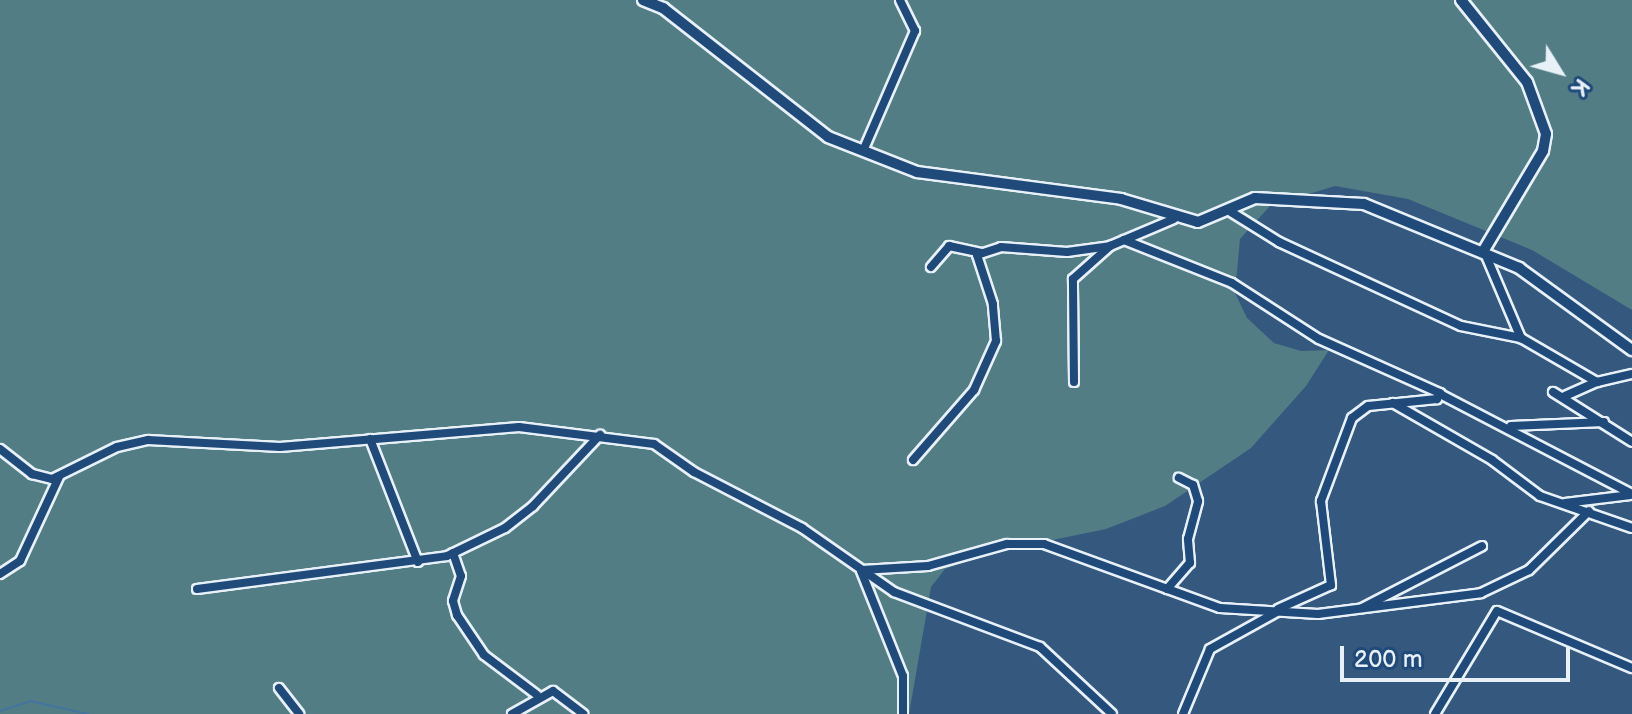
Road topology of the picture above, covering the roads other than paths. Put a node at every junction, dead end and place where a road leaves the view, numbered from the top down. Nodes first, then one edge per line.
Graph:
1 (643, 0) edge
2 (900, 0) edge
3 (1461, 0) edge
4 (863, 151) junction
5 (1231, 212) junction
6 (1174, 219) junction
7 (1124, 240) junction
8 (1110, 246) junction
9 (1484, 250) junction
10 (981, 253) junction
11 (931, 267) dead end
12 (1521, 338) junction
13 (1632, 350) edge
14 (1632, 374) edge
15 (1074, 382) dead end
16 (1597, 382) junction
17 (1553, 392) dead end
18 (1440, 394) junction
19 (1565, 396) junction
20 (1392, 403) junction
21 (1604, 422) junction
22 (1510, 426) junction
23 (600, 435) junction
24 (370, 439) junction
25 (1632, 442) edge
26 (0, 449) edge
27 (913, 460) dead end
28 (59, 477) junction
29 (1179, 478) dead end
30 (1632, 495) edge
31 (1556, 504) junction
32 (1589, 511) junction
33 (1632, 528) edge
34 (1482, 546) dead end
35 (453, 553) junction
36 (418, 562) junction
37 (861, 570) junction
38 (0, 574) edge
39 (197, 589) dead end
40 (1167, 589) junction
41 (1359, 610) junction
42 (1275, 612) junction
43 (1632, 668) edge
44 (279, 688) dead end
45 (537, 695) junction
46 (299, 714) edge
47 (512, 714) edge
48 (583, 714) edge
49 (903, 714) edge
50 (1112, 714) edge
51 (1183, 714) edge
52 (1435, 714) edge

1 - 4 street
2 - 4 street
3 - 9 street
4 - 6 street
5 - 6 street
5 - 9 street
5 - 12 street
6 - 7 street
7 - 8 street
7 - 18 street
8 - 10 street
8 - 15 street
9 - 12 street
9 - 13 street
10 - 11 street
10 - 27 street
12 - 16 street
14 - 16 street
16 - 19 street
17 - 19 street
18 - 20 street
18 - 22 street
19 - 21 street
20 - 31 street
20 - 42 street
21 - 22 street
21 - 25 street
22 - 30 street
23 - 24 street
23 - 35 street
23 - 37 street
24 - 28 street
24 - 36 street
26 - 28 street
28 - 38 street
29 - 40 street
30 - 31 street
31 - 32 street
32 - 33 street
32 - 41 street
34 - 41 street
35 - 36 street
35 - 45 street
36 - 39 street
37 - 40 street
37 - 49 street
37 - 50 street
40 - 42 street
41 - 42 street
42 - 51 street
43 - 52 street
44 - 46 street
45 - 47 street
45 - 48 street

